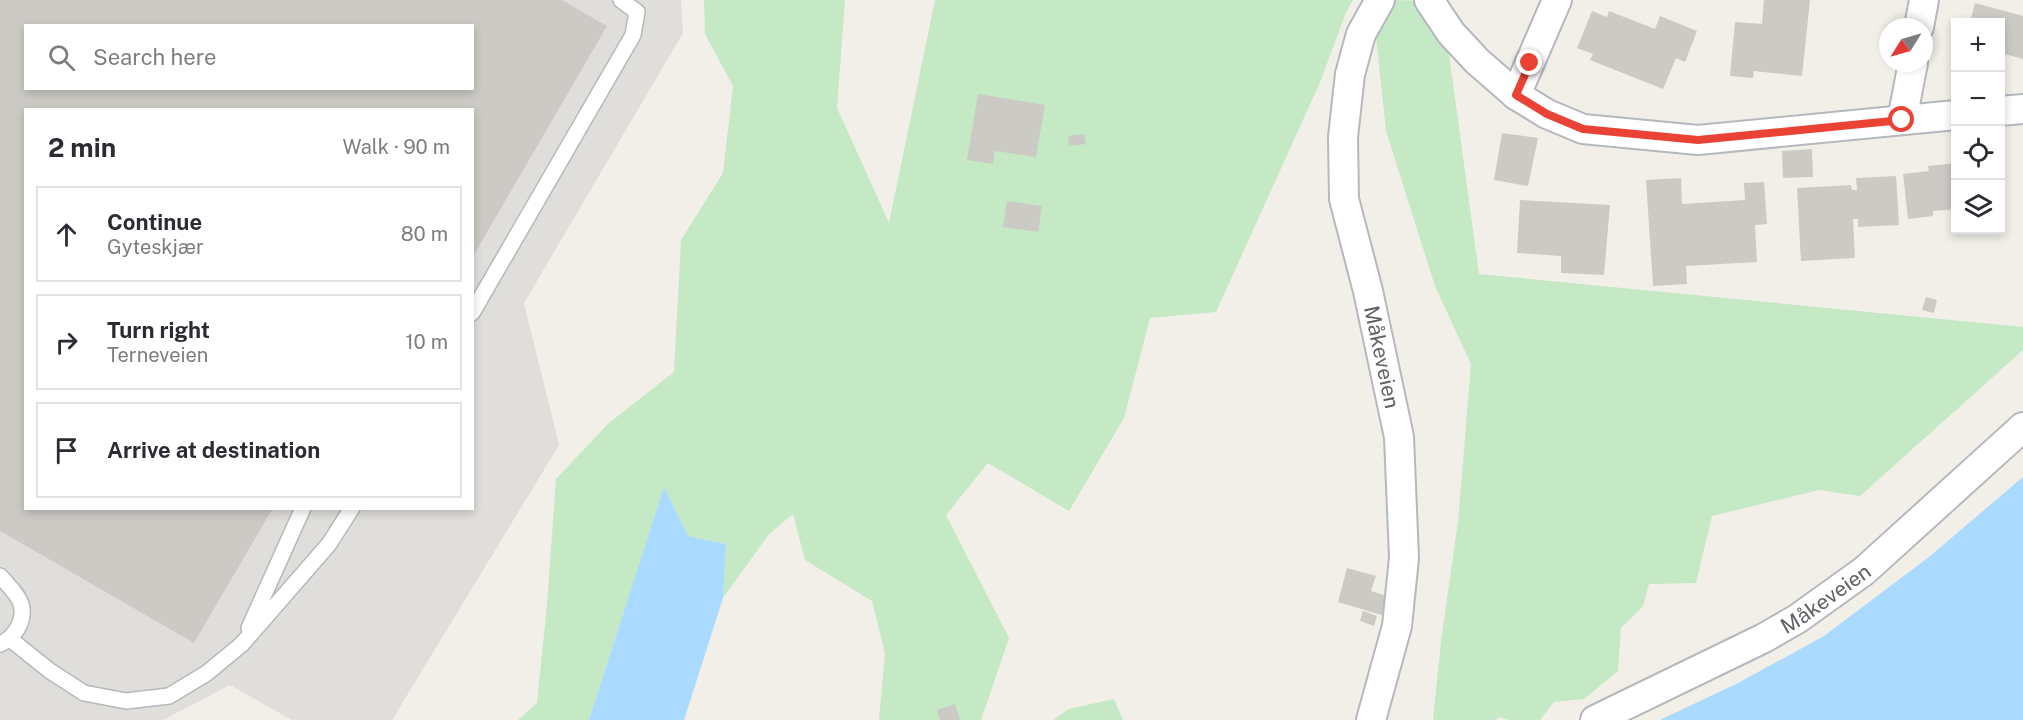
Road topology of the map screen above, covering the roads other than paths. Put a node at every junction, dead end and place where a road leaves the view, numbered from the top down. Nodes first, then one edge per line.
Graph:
1 (621, 0) edge
2 (1380, 0) edge
3 (1429, 0) edge
4 (1557, 0) edge
5 (1924, 0) edge
6 (1921, 18) edge
7 (1911, 72) edge
8 (1516, 95) junction
9 (2023, 109) edge
10 (2005, 111) edge
11 (1951, 115) edge
12 (1902, 120) junction
13 (474, 310) edge
14 (2023, 427) edge
15 (302, 510) edge
16 (350, 510) edge
17 (0, 576) edge
18 (5, 642) edge
19 (242, 644) junction
20 (1371, 720) edge
21 (1595, 720) edge

1 - 13 lane
2 - 20 street, Måkeveien
3 - 8 street
4 - 8 street
5 - 6 street
7 - 12 street
8 - 12 street
9 - 10 street
11 - 12 street
14 - 21 street, Måkeveien
15 - 19 lane
16 - 19 lane
17 - 18 lane
18 - 19 lane

